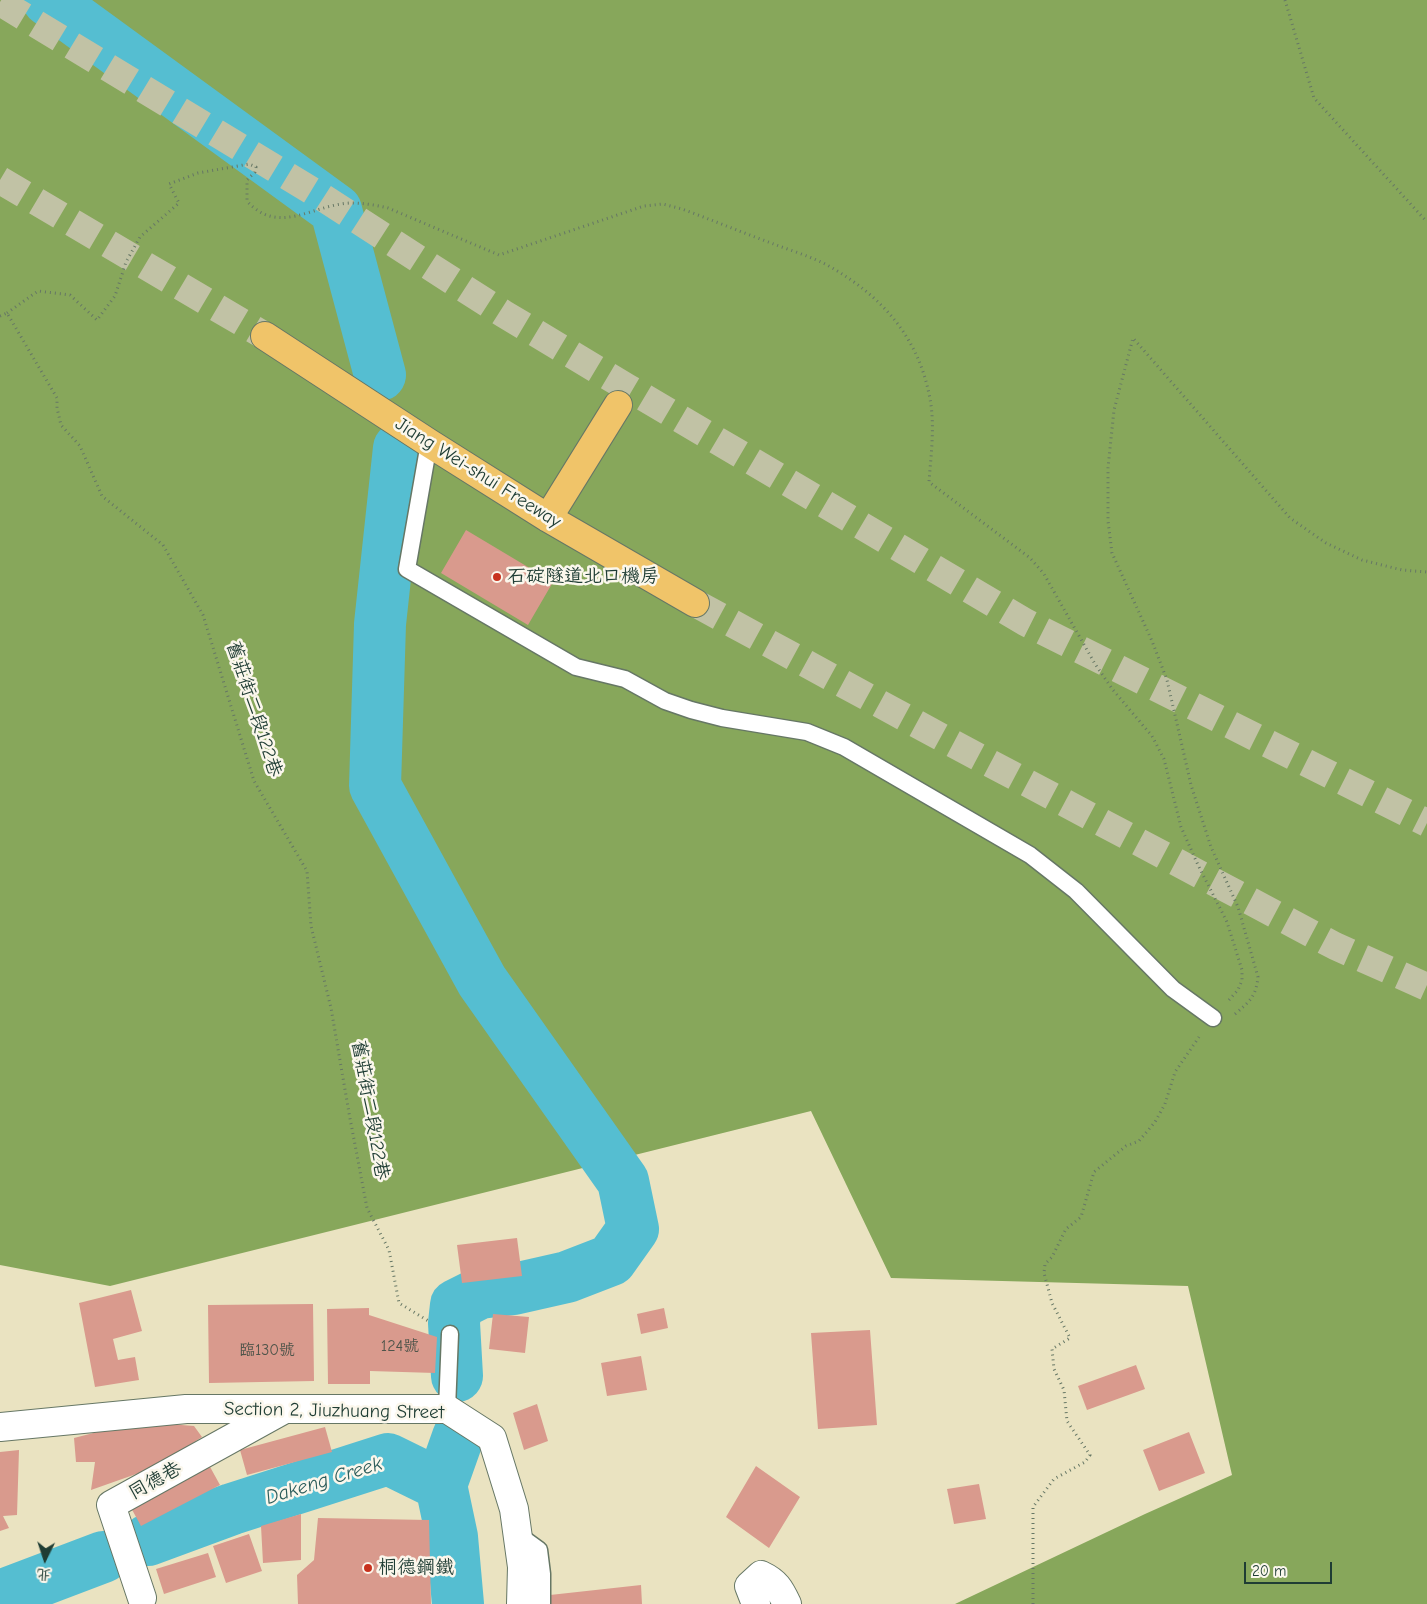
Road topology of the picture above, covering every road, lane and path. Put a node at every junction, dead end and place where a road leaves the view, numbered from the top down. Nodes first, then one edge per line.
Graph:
1 (1285, 0) edge
2 (1427, 222) edge
3 (7, 313) junction
4 (0, 316) edge
5 (266, 336) tunnel mouth
6 (618, 405) dead end
7 (429, 443) junction
8 (548, 518) junction
9 (1427, 572) edge
10 (695, 603) tunnel mouth
11 (1213, 1018) junction
12 (450, 1334) joint
13 (284, 1409) junction
14 (447, 1409) junction
15 (0, 1427) edge
16 (517, 1534) junction
17 (142, 1598) dead end
18 (521, 1604) edge
19 (542, 1604) edge
20 (756, 1604) edge
21 (787, 1604) edge
22 (1033, 1604) edge

1 - 2 path
3 - 4 path
3 - 11 path
3 - 12 path, 舊莊街二段122巷
5 - 7 highway, Jiang Wei-shui Freeway
6 - 8 highway
7 - 8 highway, Jiang Wei-shui Freeway
7 - 11 lane
8 - 10 highway, Jiang Wei-shui Freeway
9 - 11 path
11 - 22 path
12 - 14 lane
13 - 14 street, Section 2, Jiuzhuang Street
13 - 15 street, Section 2, Jiuzhuang Street
13 - 17 street, 同德巷
14 - 16 street, Section 2, Jiuzhuang Street
16 - 18 street, Section 2, Jiuzhuang Street
16 - 19 lane
20 - 21 street

